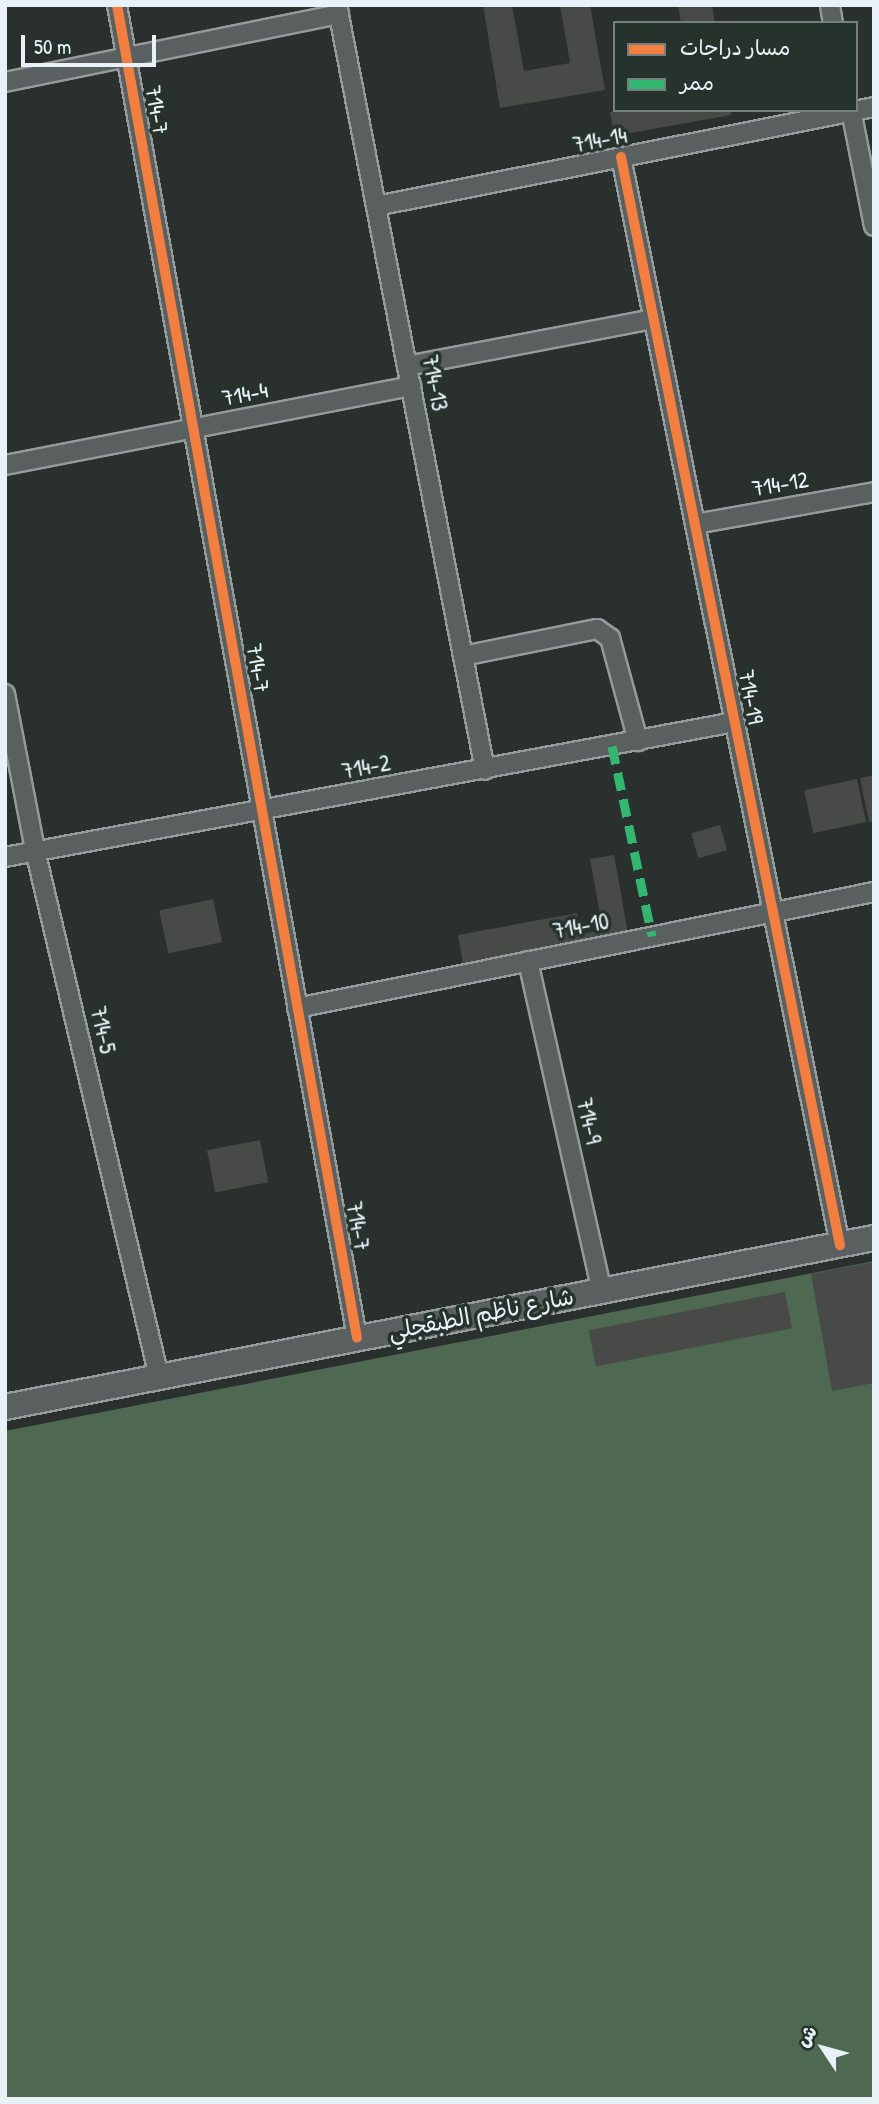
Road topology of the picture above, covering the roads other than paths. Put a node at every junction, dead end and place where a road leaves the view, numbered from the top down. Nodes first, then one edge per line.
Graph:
1 (117, 5) edge
2 (338, 10) edge
3 (126, 58) junction
4 (5, 82) edge
5 (846, 112) edge
6 (851, 112) edge
7 (621, 157) junction
8 (376, 206) junction
9 (874, 226) edge
10 (654, 319) junction
11 (407, 366) junction
12 (411, 386) junction
13 (193, 429) junction
14 (5, 465) edge
15 (874, 492) edge
16 (695, 524) junction
17 (463, 656) junction
18 (5, 694) edge
19 (735, 722) junction
20 (638, 741) junction
21 (485, 769) junction
22 (262, 812) junction
23 (35, 850) junction
24 (5, 857) edge
25 (874, 892) edge
26 (773, 912) junction
27 (528, 961) junction
28 (298, 1008) junction
29 (874, 1238) edge
30 (840, 1245) junction
31 (602, 1291) junction
32 (357, 1338) junction
33 (159, 1377) junction
34 (5, 1407) edge

1 - 3 street, 714-7
2 - 3 street
2 - 8 street, 714-13
3 - 4 street
3 - 13 street, 714-7
5 - 7 street, 714-14
6 - 9 street
7 - 8 street, 714-14
7 - 10 street, 714-19
8 - 11 street, 714-13
10 - 11 street
10 - 16 street, 714-19
11 - 12 street, 714-13
12 - 13 street, 714-4
12 - 17 street, 714-13
13 - 14 street, 714-4
13 - 22 street, 714-7
15 - 16 street, 714-12
16 - 19 street, 714-19
17 - 20 street
17 - 21 street, 714-13
18 - 23 street, 714-5
19 - 20 street, 714-2
19 - 26 street, 714-19
20 - 21 street, 714-2
21 - 22 street, 714-2
22 - 23 street, 714-2
22 - 28 street, 714-7
23 - 24 street, 714-2
23 - 33 street, 714-5
25 - 26 street, 714-10
26 - 27 street, 714-10
26 - 30 street, 714-19
27 - 28 street, 714-10
27 - 31 street, 714-9
28 - 32 street, 714-7
29 - 30 main road, شارع ناظم الطبقجلي
30 - 31 main road, شارع ناظم الطبقجلي
31 - 32 main road, شارع ناظم الطبقجلي
32 - 33 main road, شارع ناظم الطبقجلي
33 - 34 main road, شارع ناظم الطبقجلي

